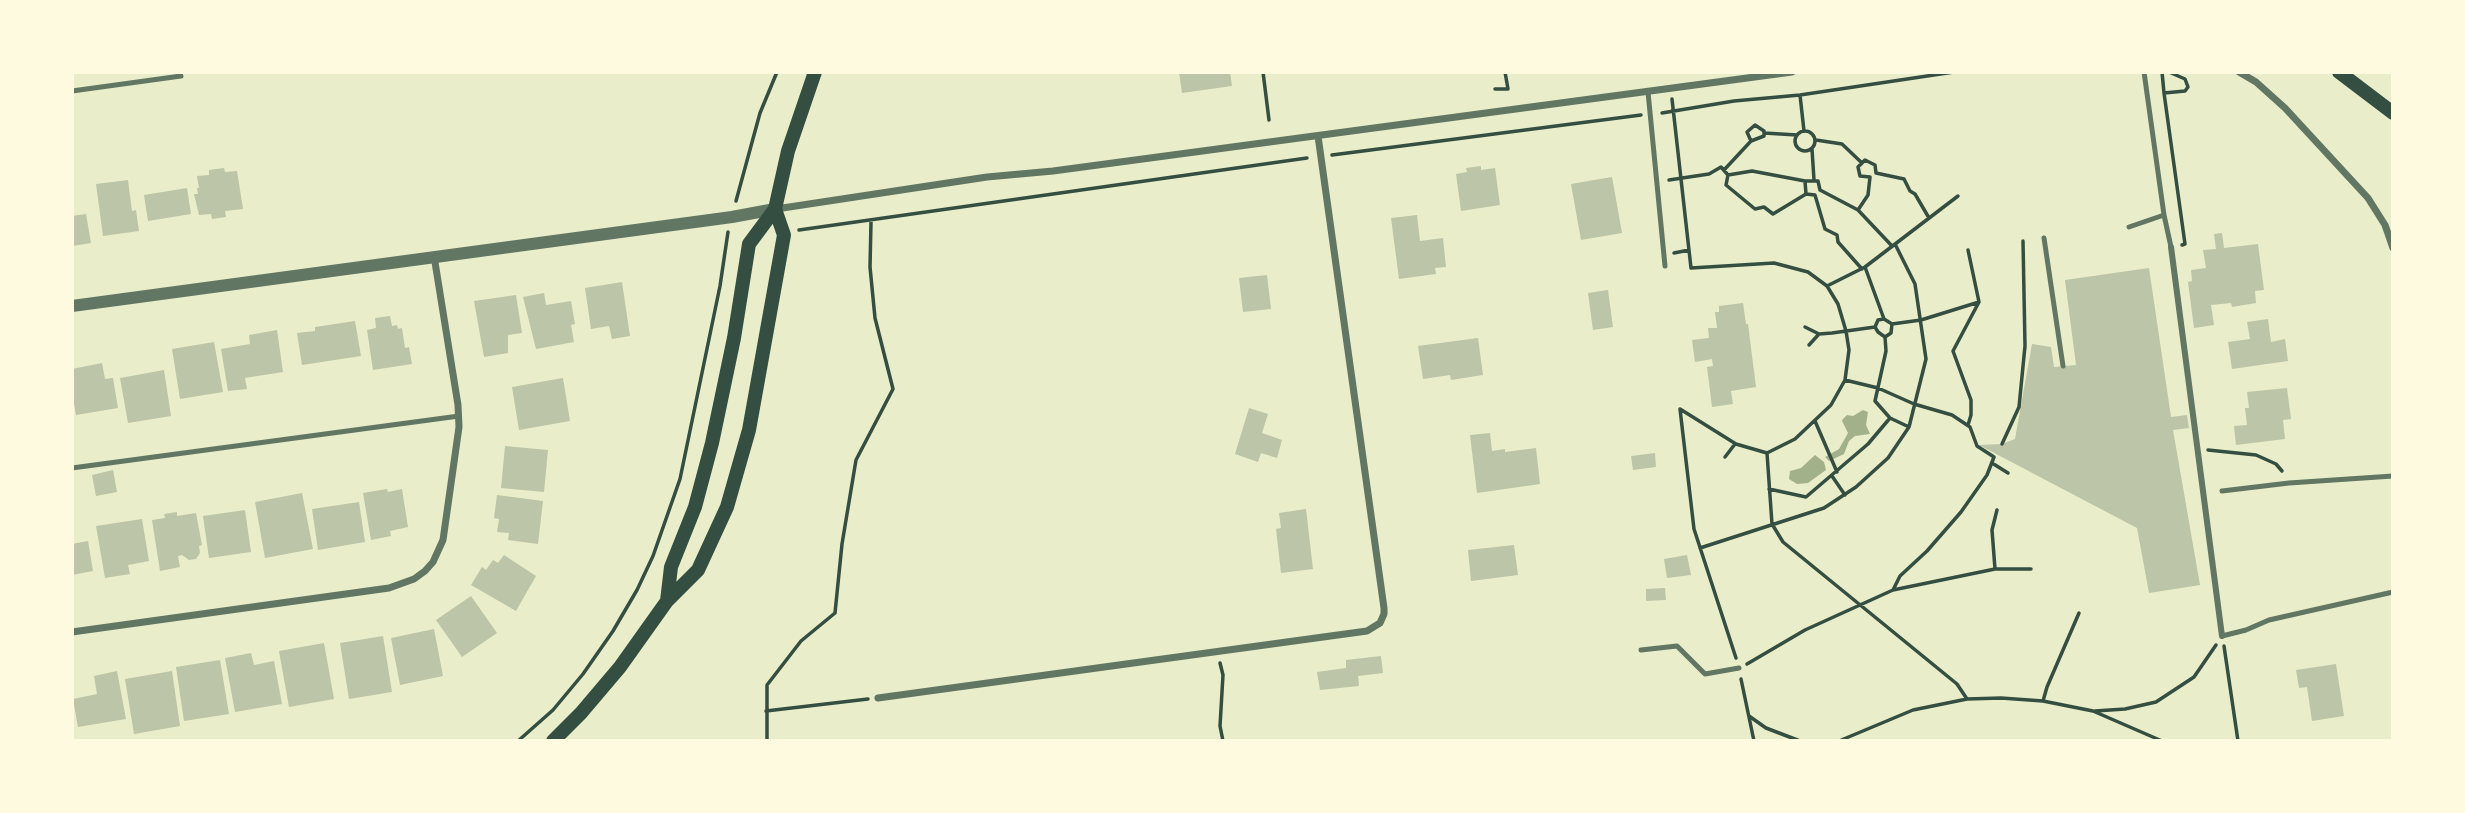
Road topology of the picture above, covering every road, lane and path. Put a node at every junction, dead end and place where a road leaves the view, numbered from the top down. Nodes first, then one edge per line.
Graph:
1 (777, 72) edge
2 (814, 72) edge
3 (1263, 72) edge
4 (1505, 72) edge
5 (1792, 72) edge
6 (2144, 72) edge
7 (2162, 72) edge
8 (2169, 72) edge
9 (2239, 72) edge
10 (2339, 72) edge
11 (181, 76) dead end
12 (1495, 89) dead end
13 (72, 91) edge
14 (1648, 92) junction
15 (2164, 93) junction
16 (1800, 96) dead end
17 (1672, 98) dead end
18 (2393, 113) edge
19 (1269, 120) dead end
20 (1804, 131) junction
21 (1764, 134) junction
22 (1797, 135) junction
23 (1318, 136) junction
24 (1816, 140) junction
25 (1751, 141) junction
26 (1812, 149) junction
27 (1308, 158) dead end
28 (1862, 163) junction
29 (1724, 170) junction
30 (1875, 173) junction
31 (1728, 175) junction
32 (1870, 177) junction
33 (1682, 179) junction
34 (1814, 180) junction
35 (1805, 181) junction
36 (1820, 190) junction
37 (1806, 194) junction
38 (1815, 195) junction
39 (1958, 196) dead end
40 (737, 200) dead end
41 (775, 209) junction
42 (1858, 210) junction
43 (2164, 215) junction
44 (1928, 218) junction
45 (871, 220) junction
46 (2129, 227) dead end
47 (803, 229) dead end
48 (2044, 238) dead end
49 (2023, 241) dead end
50 (1893, 245) junction
51 (724, 246) dead end
52 (2171, 247) junction
53 (2393, 248) edge
54 (1968, 250) dead end
55 (434, 256) junction
56 (1665, 266) dead end
57 (1864, 268) junction
58 (1827, 286) junction
59 (1979, 302) junction
60 (72, 306) edge
61 (1884, 318) junction
62 (1922, 320) junction
63 (1892, 324) junction
64 (1805, 327) dead end
65 (1875, 327) junction
66 (1846, 331) junction
67 (1819, 334) junction
68 (1885, 337) junction
69 (1809, 345) dead end
70 (2063, 366) dead end
71 (1845, 380) junction
72 (1878, 388) junction
73 (1914, 404) junction
74 (459, 416) junction
75 (1890, 418) junction
76 (1815, 421) junction
77 (1968, 425) junction
78 (1909, 427) junction
79 (1735, 444) junction
80 (2002, 444) dead end
81 (2199, 450) junction
82 (1767, 453) junction
83 (1725, 457) dead end
84 (1992, 463) junction
85 (72, 468) edge
86 (1837, 472) junction
87 (2008, 473) dead end
88 (1832, 476) junction
89 (2393, 476) edge
90 (2293, 483) junction
91 (1769, 489) junction
92 (2222, 491) dead end
93 (1845, 495) junction
94 (1997, 510) dead end
95 (1772, 524) junction
96 (1700, 548) junction
97 (1995, 569) junction
98 (2031, 569) dead end
99 (1714, 587) dead end
100 (1893, 590) junction
101 (2393, 592) edge
102 (667, 601) junction
103 (1862, 605) junction
104 (2079, 613) dead end
105 (72, 632) edge
106 (2222, 636) junction
107 (1217, 650) junction
108 (1641, 650) dead end
109 (2226, 663) dead end
110 (1740, 668) joint
111 (878, 698) joint
112 (1967, 699) junction
113 (2043, 701) junction
114 (766, 711) junction
115 (2093, 711) junction
116 (1748, 715) dead end
117 (518, 741) edge
118 (553, 741) edge
119 (767, 741) edge
120 (1223, 741) edge
121 (1800, 741) edge
122 (1839, 741) edge
123 (2162, 741) edge
124 (2238, 741) edge

1 - 40 path
2 - 41 main road
3 - 19 path
4 - 12 path
5 - 14 street
6 - 43 lane
7 - 15 path
8 - 15 path
9 - 53 street
10 - 18 main road
11 - 13 lane
14 - 23 street
14 - 56 lane
15 - 52 path
16 - 20 path
17 - 33 path
20 - 22 path
20 - 24 path
21 - 22 path
21 - 25 path
21 - 25 path
22 - 26 path
23 - 41 street
23 - 107 street
24 - 26 path
24 - 28 path
25 - 29 path
26 - 34 path
27 - 45 path
28 - 30 path
28 - 32 path
29 - 31 path
29 - 33 path
30 - 32 path
30 - 44 path
31 - 35 path
31 - 37 path
32 - 42 path
33 - 58 path
34 - 35 path
34 - 36 path
35 - 37 path
36 - 38 path
36 - 42 path
37 - 38 path
38 - 57 path
39 - 44 path
41 - 55 street
41 - 102 main road
41 - 102 main road
42 - 50 path
43 - 46 lane
43 - 52 lane
44 - 50 path
45 - 47 path
45 - 114 path
48 - 70 lane
49 - 80 path
50 - 57 path
50 - 62 path
51 - 117 path
52 - 81 street
54 - 59 path
55 - 60 street
55 - 74 street
57 - 58 path
57 - 61 path
58 - 66 path
59 - 62 path
59 - 77 path
61 - 63 path
61 - 65 path
62 - 63 path
62 - 73 path
63 - 68 path
64 - 67 path
65 - 66 path
65 - 68 path
66 - 67 path
66 - 71 path
67 - 69 path
68 - 72 path
71 - 72 path
71 - 76 path
72 - 73 path
72 - 75 path
73 - 77 path
73 - 78 path
74 - 85 lane
74 - 105 street
75 - 78 path
75 - 86 path
76 - 82 path
76 - 86 path
77 - 84 path
78 - 93 path
79 - 82 path
79 - 83 path
79 - 96 path
81 - 90 path
81 - 106 street
82 - 91 path
84 - 87 path
84 - 100 path
86 - 88 path
88 - 91 path
88 - 93 path
89 - 90 lane
90 - 92 lane
91 - 95 path
93 - 95 path
94 - 97 path
95 - 96 path
95 - 103 path
96 - 99 path
97 - 98 path
97 - 100 path
100 - 103 path
101 - 106 lane
102 - 118 main road
103 - 110 path
103 - 112 path
104 - 113 path
106 - 115 path
107 - 111 street
107 - 120 path
108 - 110 lane
109 - 124 path
111 - 114 path
112 - 113 path
112 - 122 path
113 - 115 path
114 - 119 path
115 - 123 path
116 - 121 path

